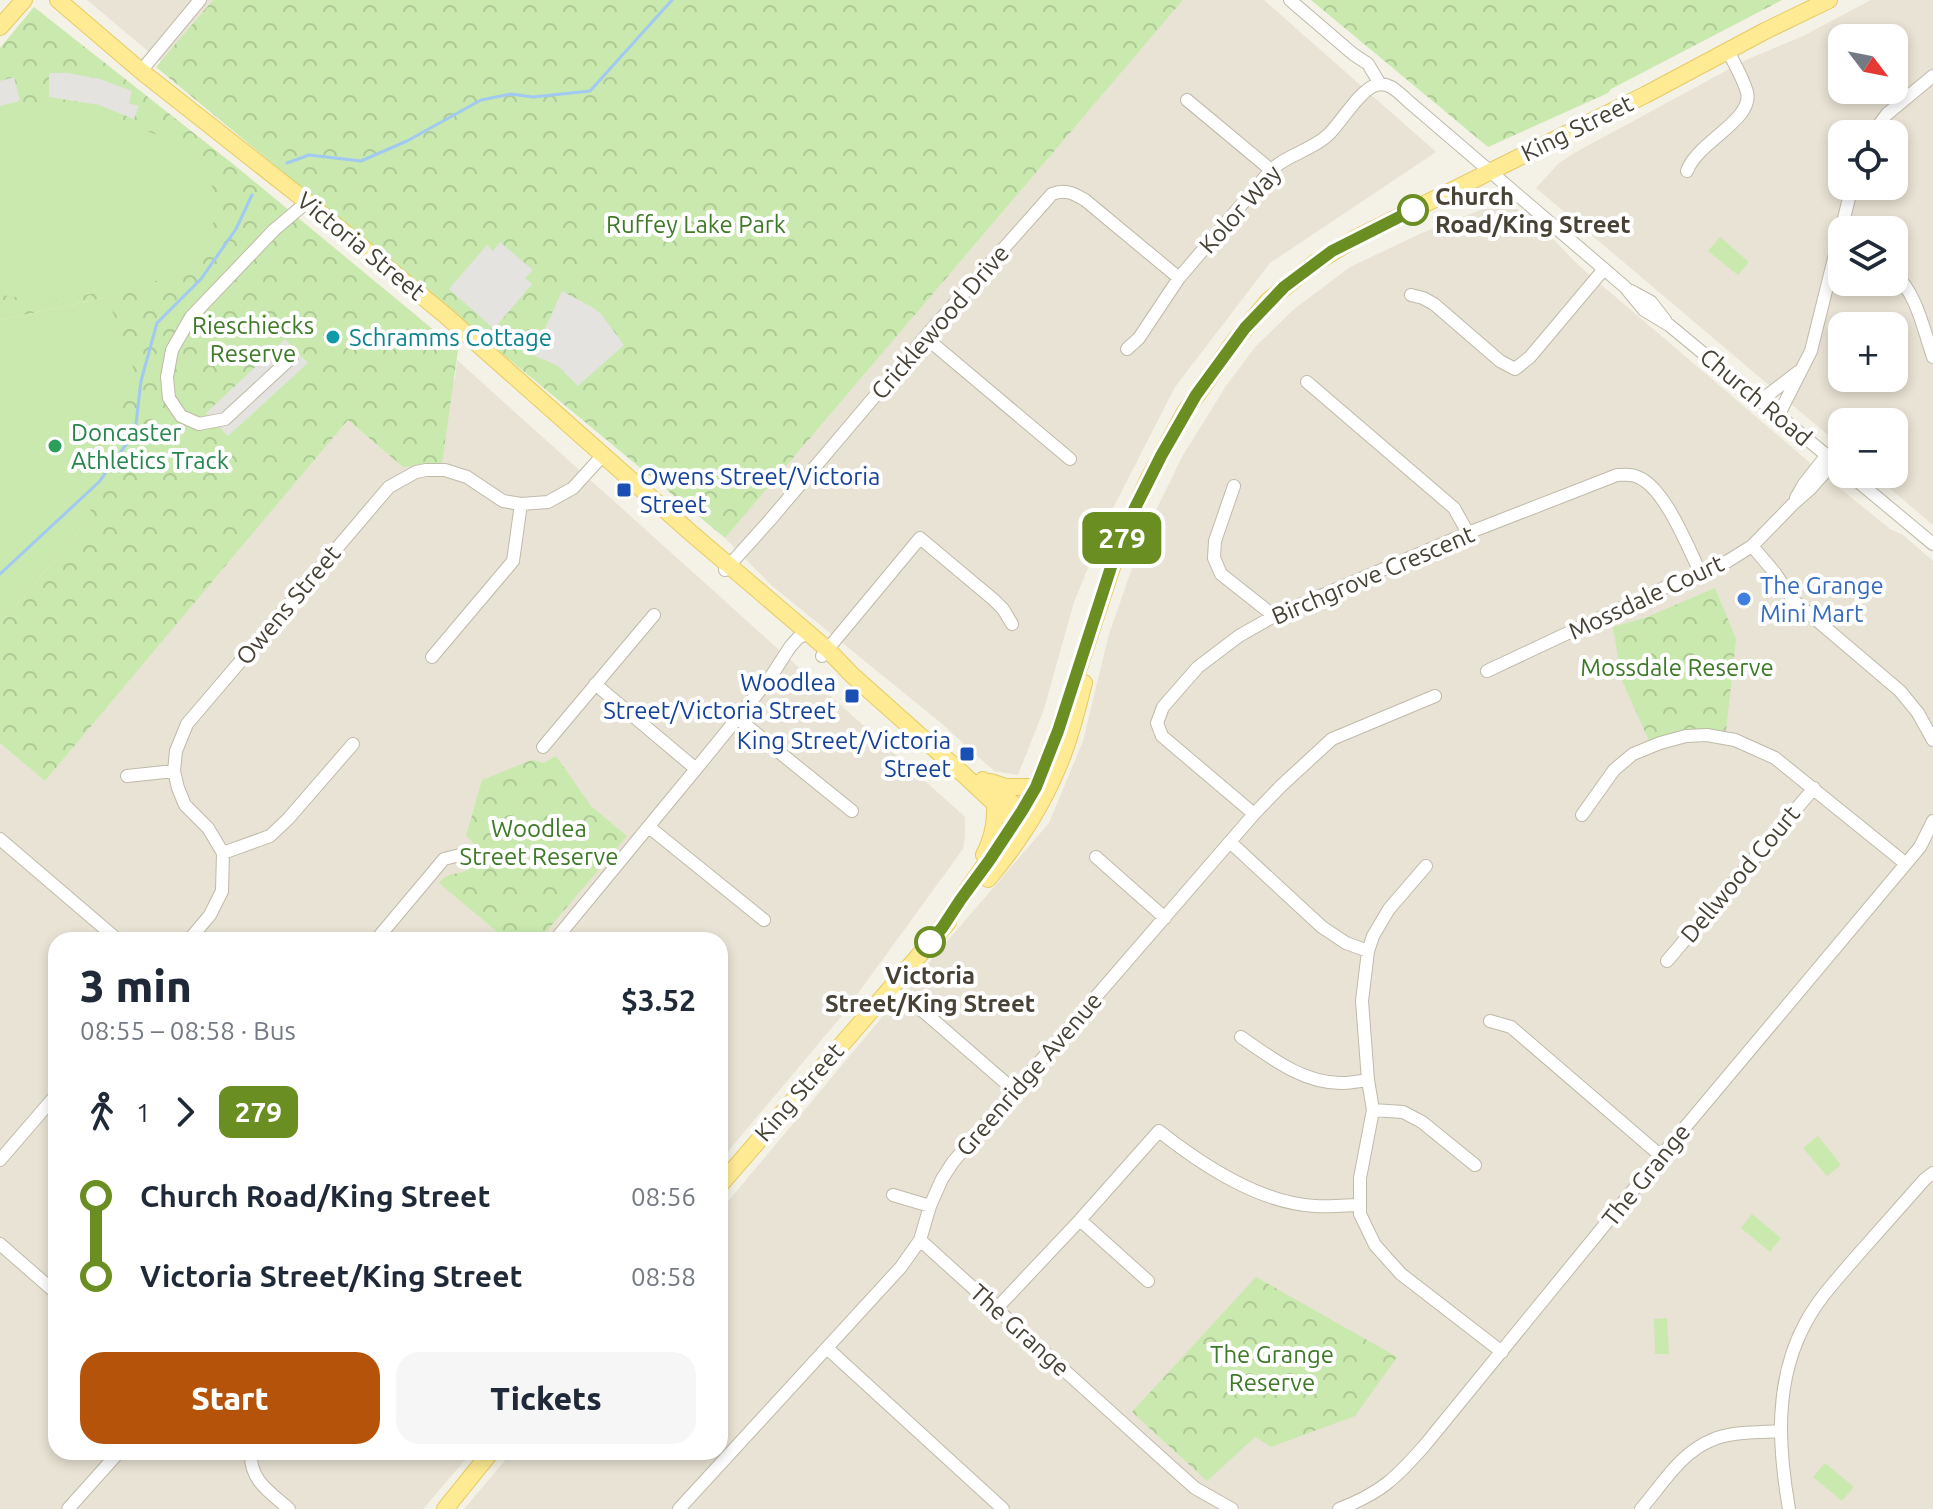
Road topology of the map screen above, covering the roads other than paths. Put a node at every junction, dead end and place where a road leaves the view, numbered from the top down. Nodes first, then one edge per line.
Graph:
1 (24, 0) edge
2 (58, 0) edge
3 (200, 0) edge
4 (1290, 0) edge
5 (1829, 0) edge
6 (0, 27) edge
7 (1728, 51) junction
8 (141, 71) junction
9 (1933, 76) edge
10 (1376, 86) junction
11 (1187, 100) dead end
12 (1882, 120) edge
13 (1271, 170) junction
14 (1687, 171) dead end
15 (1489, 172) junction
16 (307, 202) junction
17 (1604, 269) junction
18 (1179, 278) junction
19 (1908, 288) edge
20 (1828, 291) edge
21 (1411, 295) dead end
22 (925, 337) junction
23 (1127, 349) dead end
24 (292, 357) dead end
25 (1933, 357) edge
26 (1801, 370) junction
27 (1307, 382) dead end
28 (1760, 401) junction
29 (1778, 416) junction
30 (604, 454) junction
31 (1828, 457) edge
32 (1070, 459) dead end
33 (1828, 466) edge
34 (1234, 486) dead end
35 (1866, 488) edge
36 (521, 504) junction
37 (1468, 533) junction
38 (1933, 544) edge
39 (1752, 546) junction
40 (727, 567) junction
41 (1701, 574) junction
42 (1097, 614) junction
43 (654, 615) dead end
44 (1274, 616) junction
45 (1012, 624) dead end
46 (803, 638) junction
47 (824, 653) junction
48 (432, 657) dead end
49 (1487, 671) dead end
50 (595, 684) junction
51 (876, 696) junction
52 (1435, 696) dead end
53 (737, 718) junction
54 (1933, 740) edge
55 (353, 744) dead end
56 (543, 747) dead end
57 (696, 769) junction
58 (174, 771) junction
59 (127, 776) dead end
60 (982, 780) junction
61 (1036, 787) junction
62 (1814, 788) junction
63 (995, 804) junction
64 (852, 811) dead end
65 (1254, 814) junction
66 (1582, 815) dead end
67 (1023, 821) junction
68 (1933, 821) edge
69 (649, 827) junction
70 (0, 839) edge
71 (1230, 842) junction
72 (223, 853) junction
73 (460, 855) dead end
74 (1096, 857) dead end
75 (1905, 863) junction
76 (1426, 866) dead end
77 (961, 899) junction
78 (1165, 918) junction
79 (764, 920) dead end
80 (942, 928) junction
81 (109, 932) edge
82 (196, 932) edge
83 (383, 932) edge
84 (562, 932) edge
85 (1368, 951) junction
86 (1667, 961) dead end
87 (892, 984) junction
88 (1490, 1021) dead end
89 (1241, 1037) dead end
90 (1368, 1080) junction
91 (1015, 1091) junction
92 (48, 1104) edge
93 (1373, 1110) junction
94 (0, 1137) edge
95 (11, 1147) junction
96 (1661, 1156) junction
97 (0, 1160) edge
98 (1475, 1165) dead end
99 (1933, 1173) edge
100 (728, 1176) edge
101 (893, 1195) dead end
102 (1359, 1205) junction
103 (930, 1206) junction
104 (1080, 1220) junction
105 (920, 1240) junction
106 (0, 1244) edge
107 (1148, 1281) dead end
108 (48, 1286) edge
109 (996, 1309) junction
110 (828, 1349) junction
111 (1502, 1352) junction
112 (1780, 1431) junction
113 (728, 1456) edge
114 (112, 1460) edge
115 (251, 1460) edge
116 (485, 1460) edge
117 (725, 1460) edge
118 (1216, 1506) edge
119 (68, 1509) edge
120 (289, 1509) edge
121 (445, 1509) edge
122 (679, 1509) edge
123 (1003, 1509) edge
124 (1232, 1509) edge
125 (1339, 1509) edge
126 (1641, 1509) edge
127 (1789, 1509) edge

1 - 6 main road
2 - 8 main road, Victoria Street
3 - 8 street
4 - 10 street, Church Road
5 - 7 main road, King Street
7 - 14 street
7 - 15 main road, King Street
8 - 16 main road, Victoria Street
9 - 12 street
10 - 13 street, Kolor Way
10 - 15 street, Church Road
11 - 13 street
13 - 18 street, Kolor Way
15 - 17 street, Church Road
15 - 42 main road, King Street
16 - 24 street
16 - 30 main road, Victoria Street
17 - 21 street
17 - 28 street, Church Road
18 - 22 street, Cricklewood Drive
18 - 23 street, Kolor Way
19 - 25 street
20 - 26 street
22 - 32 street
22 - 40 street, Cricklewood Drive
26 - 28 street
26 - 29 street
27 - 37 street
28 - 29 street, Church Road
29 - 31 street, Church Road
30 - 36 street
30 - 40 main road, Victoria Street
33 - 39 street, Mossdale Court
34 - 44 street
35 - 38 street
36 - 48 street
36 - 58 street, Owens Street
37 - 41 street, Birchgrove Crescent
37 - 44 street, Birchgrove Crescent
39 - 41 street, Mossdale Court
39 - 54 street
40 - 46 main road, Victoria Street
41 - 49 street, Mossdale Court
42 - 61 main road, King Street
42 - 67 main road, King Street
43 - 50 street
44 - 65 street, Birchgrove Crescent
45 - 47 street
46 - 47 main road, Victoria Street
46 - 53 street
47 - 51 main road, Victoria Street
50 - 56 street
50 - 57 street
51 - 60 main road, Victoria Street
51 - 63 main road, Victoria Street
52 - 65 street, Greenridge Avenue
53 - 57 street
53 - 64 street
55 - 72 street
57 - 69 street
58 - 59 street
58 - 72 street
60 - 61 main road
60 - 67 main road, Victoria Street
61 - 67 main road, King Street
62 - 66 street
62 - 75 street
62 - 86 street, Dellwood Court
63 - 67 main road, Victoria Street
63 - 77 main road
65 - 71 street, Greenridge Avenue
67 - 77 main road, King Street
67 - 80 main road, King Street
68 - 75 street, The Grange
69 - 79 street
69 - 84 street
70 - 81 street
71 - 78 street, Greenridge Avenue
71 - 85 street
72 - 82 street
73 - 83 street
74 - 78 street
75 - 96 street, The Grange
76 - 85 street
77 - 80 main road, King Street
78 - 91 street, Greenridge Avenue
80 - 87 main road, King Street
85 - 90 street
87 - 91 street
87 - 100 main road, King Street
88 - 96 street
89 - 90 street
90 - 93 street
91 - 103 street, Greenridge Avenue
92 - 95 street
93 - 98 street
93 - 102 street
94 - 95 street
95 - 97 street
96 - 111 street, The Grange
99 - 112 street
101 - 103 street
102 - 104 street
102 - 111 street
103 - 105 street, Greenridge Avenue
104 - 107 street
104 - 109 street
105 - 109 street, The Grange
105 - 110 street, Greenridge Avenue
106 - 108 street
109 - 118 street, The Grange
110 - 113 street, Greenridge Avenue
110 - 123 street
111 - 125 street, The Grange
112 - 126 street
112 - 127 street
114 - 119 street
115 - 120 street
116 - 121 main road
117 - 122 street, Greenridge Avenue
118 - 124 street, The Grange

